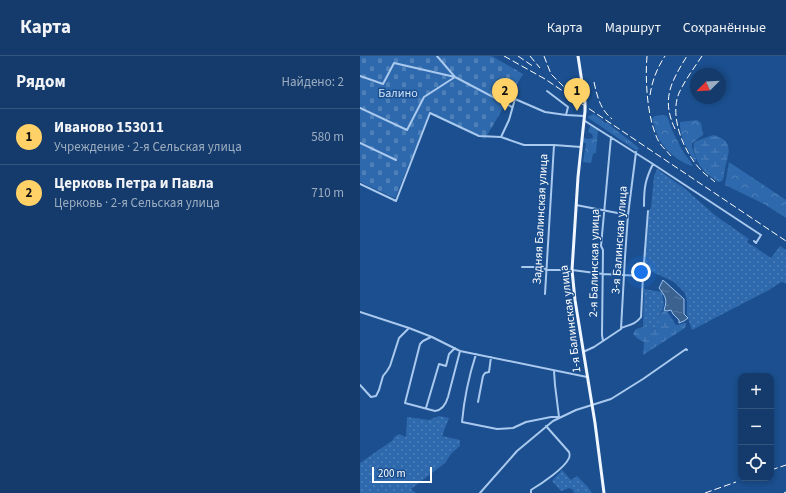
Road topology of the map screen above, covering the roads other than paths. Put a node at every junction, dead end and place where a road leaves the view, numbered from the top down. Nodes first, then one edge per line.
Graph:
1 (437, 56) edge
2 (578, 56) edge
3 (360, 76) edge
4 (455, 76) junction
5 (547, 91) dead end
6 (512, 107) junction
7 (360, 108) edge
8 (566, 115) junction
9 (584, 116) junction
10 (584, 120) junction
11 (501, 137) junction
12 (611, 137) junction
13 (360, 143) edge
14 (554, 145) junction
15 (581, 147) junction
16 (636, 152) junction
17 (396, 160) dead end
18 (654, 164) junction
19 (360, 184) edge
20 (576, 205) junction
21 (644, 206) dead end
22 (604, 211) junction
23 (648, 212) dead end
24 (628, 215) junction
25 (754, 241) dead end
26 (522, 267) dead end
27 (546, 270) junction
28 (572, 270) junction
29 (603, 274) junction
30 (624, 275) junction
31 (643, 276) junction
32 (545, 294) dead end
33 (360, 312) edge
34 (409, 328) junction
35 (621, 329) junction
36 (432, 337) junction
37 (603, 341) junction
38 (454, 348) junction
39 (687, 350) dead end
40 (460, 351) junction
41 (583, 352) junction
42 (476, 354) junction
43 (491, 357) junction
44 (554, 370) junction
45 (587, 377) junction
46 (360, 385) edge
47 (478, 402) dead end
48 (592, 405) junction
49 (426, 408) junction
50 (559, 417) junction
51 (546, 426) junction
52 (480, 493) edge
53 (531, 493) edge
54 (604, 493) edge

1 - 4 street
2 - 9 main road, 1-я Балинская улица
3 - 4 street
4 - 6 street
4 - 7 street
5 - 8 street
6 - 8 street
6 - 11 street
8 - 9 street
9 - 10 main road, 1-я Балинская улица
10 - 12 street
10 - 15 main road, 1-я Балинская улица
11 - 14 street
11 - 19 street
12 - 16 street
12 - 22 street, 2-я Балинская улица
13 - 17 street
14 - 15 street
14 - 27 street, Задняя Балинская улица
15 - 20 main road, 1-я Балинская улица
16 - 18 street
16 - 24 street, 3-я Балинская улица
18 - 21 street
18 - 25 street
20 - 22 street
20 - 28 main road, 1-я Балинская улица
22 - 24 street
22 - 29 street, 2-я Балинская улица
23 - 31 street
24 - 30 street, 3-я Балинская улица
26 - 27 street
27 - 28 street
27 - 32 street, Задняя Балинская улица
28 - 29 street
28 - 41 main road, 1-я Балинская улица
29 - 30 street
29 - 37 street, 2-я Балинская улица
30 - 31 street
30 - 35 street, 3-я Балинская улица
31 - 35 street
33 - 34 street, 1-я Балинская улица
34 - 36 street, 1-я Балинская улица
34 - 46 street
35 - 37 street
36 - 38 street, 1-я Балинская улица
36 - 49 street
37 - 41 street
38 - 40 street, 1-я Балинская улица
38 - 49 street
39 - 48 street
40 - 42 street, 1-я Балинская улица
40 - 49 street
41 - 45 main road, 1-я Балинская улица
42 - 43 street, 1-я Балинская улица
42 - 50 street
43 - 44 street, 1-я Балинская улица
43 - 47 street
44 - 45 street, 1-я Балинская улица
44 - 50 street
45 - 48 main road
48 - 50 street
48 - 54 main road
50 - 51 street
51 - 52 street
51 - 53 street

